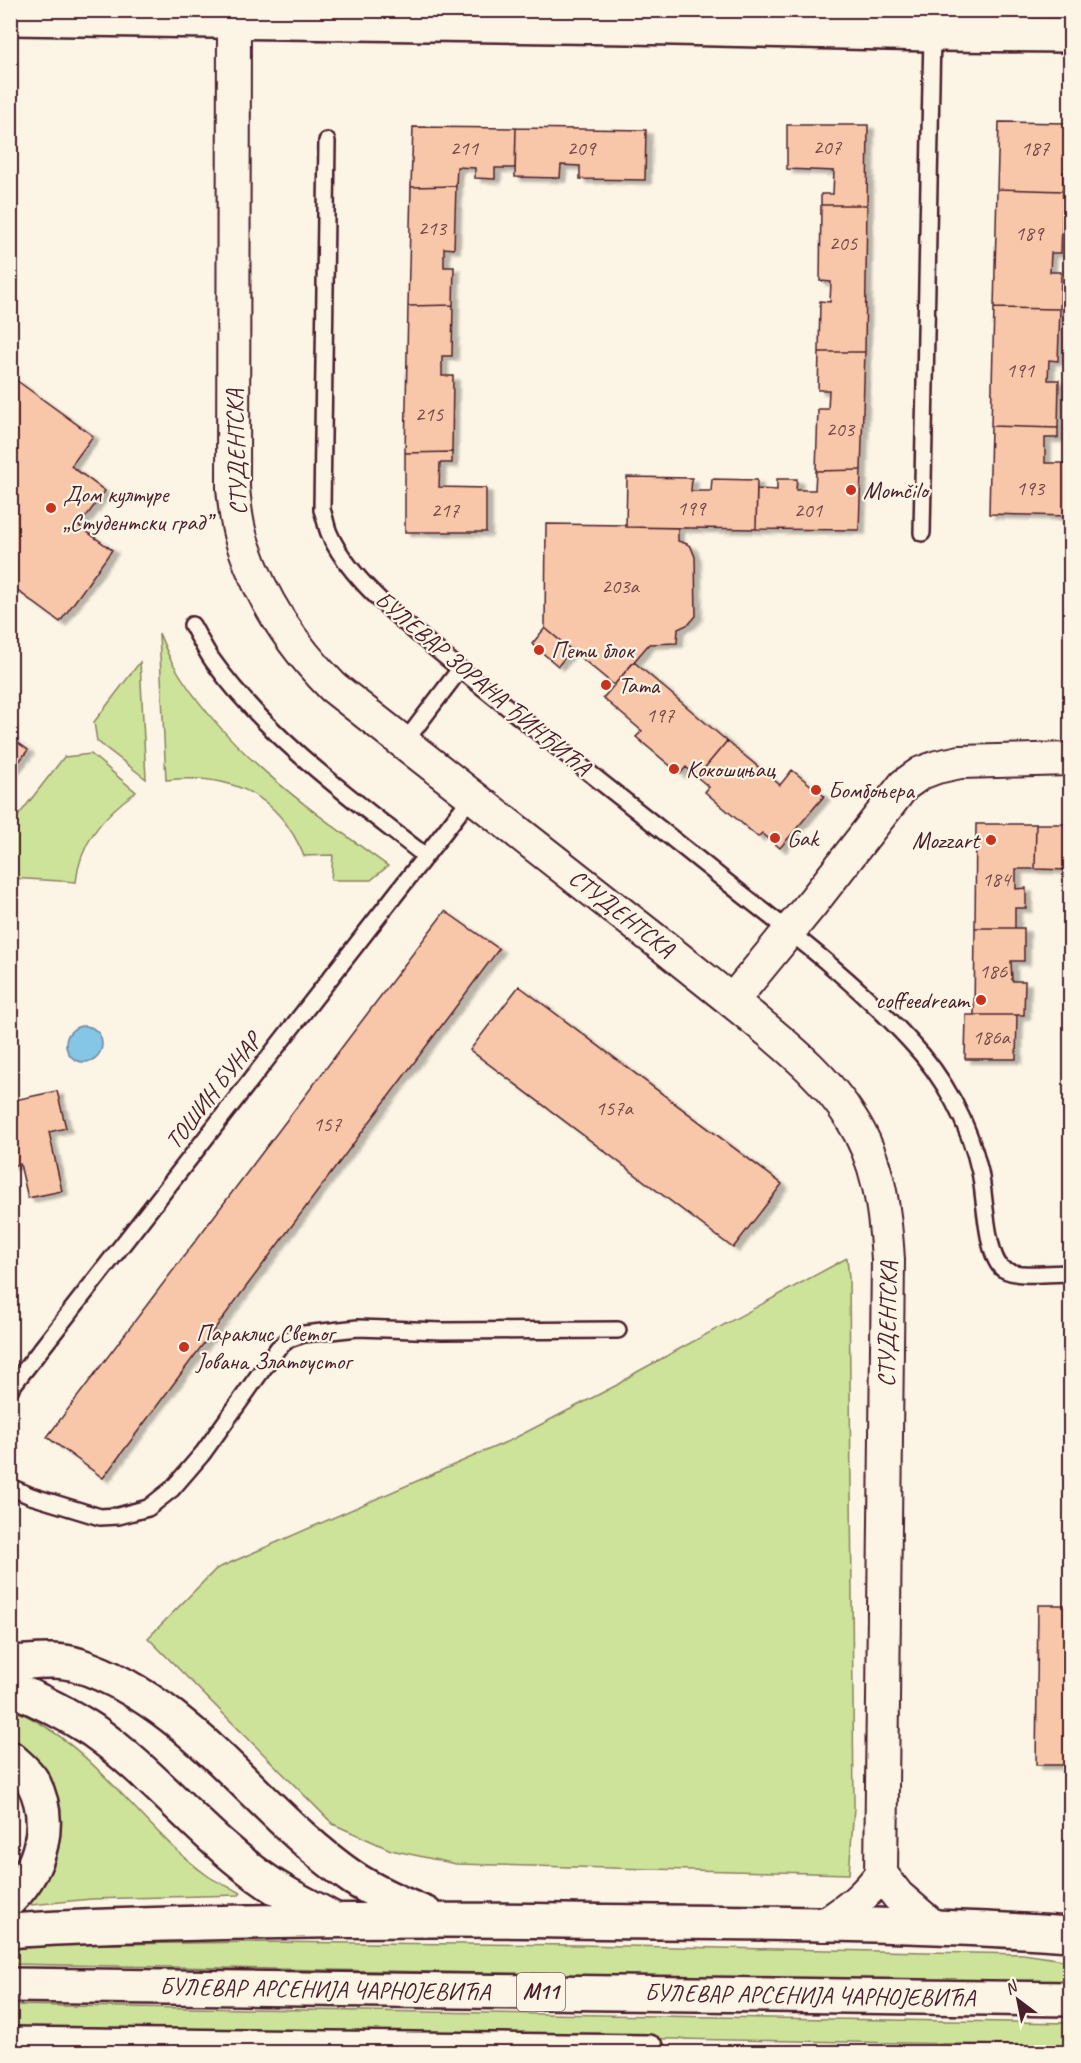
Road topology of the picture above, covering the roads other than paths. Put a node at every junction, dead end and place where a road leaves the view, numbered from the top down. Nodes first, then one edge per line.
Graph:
1 (234, 16) edge
2 (10, 18) edge
3 (932, 34) junction
4 (1071, 35) edge
5 (327, 141) dead end
6 (922, 533) dead end
7 (192, 626) dead end
8 (460, 669) junction
9 (404, 743) junction
10 (1071, 759) edge
11 (472, 795) junction
12 (424, 855) junction
13 (788, 931) junction
14 (732, 1001) junction
15 (1071, 1273) edge
16 (618, 1330) dead end
17 (10, 1389) edge
18 (10, 1487) edge
19 (10, 1663) edge
20 (10, 1688) edge
21 (10, 1758) edge
22 (881, 1874) junction
23 (10, 1899) edge
24 (439, 1919) junction
25 (334, 1920) junction
26 (824, 1924) junction
27 (934, 1927) junction
28 (10, 1931) edge
29 (1071, 1934) edge
30 (10, 1985) edge
31 (1071, 1999) edge
32 (10, 2044) edge
33 (648, 2052) edge

1 - 2 main road
1 - 3 main road
1 - 9 street, СТУДЕНТСКА
3 - 4 main road
3 - 6 lane
5 - 8 lane, БУЛЕВАР ЗОРАНА ЂИНЂИЋА
7 - 12 lane
8 - 9 lane
8 - 13 lane, БУЛЕВАР ЗОРАНА ЂИНЂИЋА
9 - 11 street, СТУДЕНТСКА
10 - 13 street
11 - 12 lane, ТОШИН БУНАР
11 - 14 street, СТУДЕНТСКА
12 - 17 lane, ТОШИН БУНАР
13 - 14 street
13 - 15 lane
14 - 22 street, СТУДЕНТСКА
16 - 18 lane
19 - 24 main road
20 - 25 main road
21 - 23 main road
22 - 26 street
22 - 27 street
24 - 25 main road
24 - 26 main road
25 - 28 main road
26 - 27 main road
27 - 29 main road
30 - 31 main road, БУЛЕВАР АРСЕНИЈА ЧАРНОЈЕВИЋА / M11
32 - 33 main road

